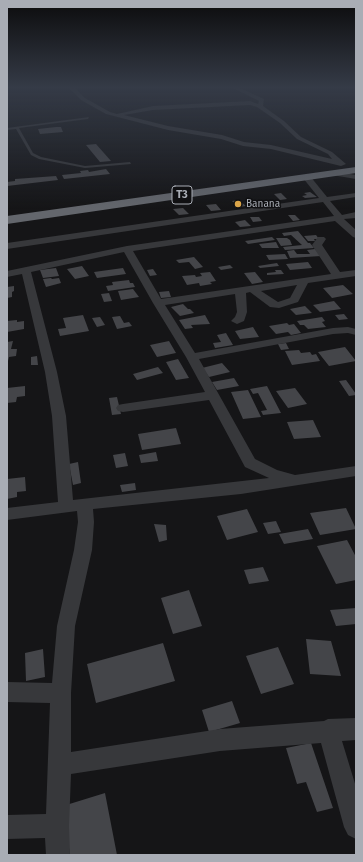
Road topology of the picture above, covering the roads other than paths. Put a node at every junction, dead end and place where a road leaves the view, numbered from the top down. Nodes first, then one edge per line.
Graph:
1 (18, 128) edge
2 (169, 128) edge
3 (289, 128) edge
4 (130, 163) dead end
5 (348, 171) edge
6 (307, 178) junction
7 (356, 195) edge
8 (324, 198) junction
9 (356, 216) edge
10 (339, 218) junction
11 (7, 220) edge
12 (356, 235) edge
13 (321, 239) dead end
14 (7, 246) edge
15 (128, 249) junction
16 (26, 271) junction
17 (356, 273) edge
18 (7, 274) edge
19 (337, 276) junction
20 (304, 281) junction
21 (252, 289) junction
22 (240, 290) junction
23 (158, 303) junction
24 (237, 321) dead end
25 (356, 332) edge
26 (192, 357) junction
27 (213, 394) junction
28 (123, 408) dead end
29 (250, 463) junction
30 (356, 471) edge
31 (293, 479) junction
32 (241, 488) junction
33 (75, 505) junction
34 (7, 514) edge
35 (7, 692) edge
36 (61, 693) junction
37 (356, 729) edge
38 (328, 730) junction
39 (60, 765) junction
40 (56, 826) junction
41 (7, 827) edge
42 (356, 827) edge
43 (58, 855) edge

1 - 4 lane
2 - 5 street
3 - 5 street
5 - 6 highway, T3
6 - 8 street
6 - 11 highway, T3
7 - 8 street
8 - 10 street
8 - 14 street
9 - 10 street
10 - 12 street
10 - 15 street
13 - 19 street
15 - 16 street
15 - 23 street
16 - 18 street
16 - 33 street
17 - 19 street
19 - 20 street
20 - 21 street
20 - 21 street
21 - 22 street
22 - 23 street
22 - 24 street
23 - 26 street
25 - 26 street
26 - 27 street
27 - 28 street
27 - 29 street
29 - 31 street
29 - 32 street
30 - 31 street
31 - 32 street
32 - 33 street
33 - 34 street
33 - 36 street
35 - 36 street
36 - 39 street
37 - 38 street
38 - 39 street
38 - 42 street
39 - 40 street
40 - 41 street
40 - 43 street

